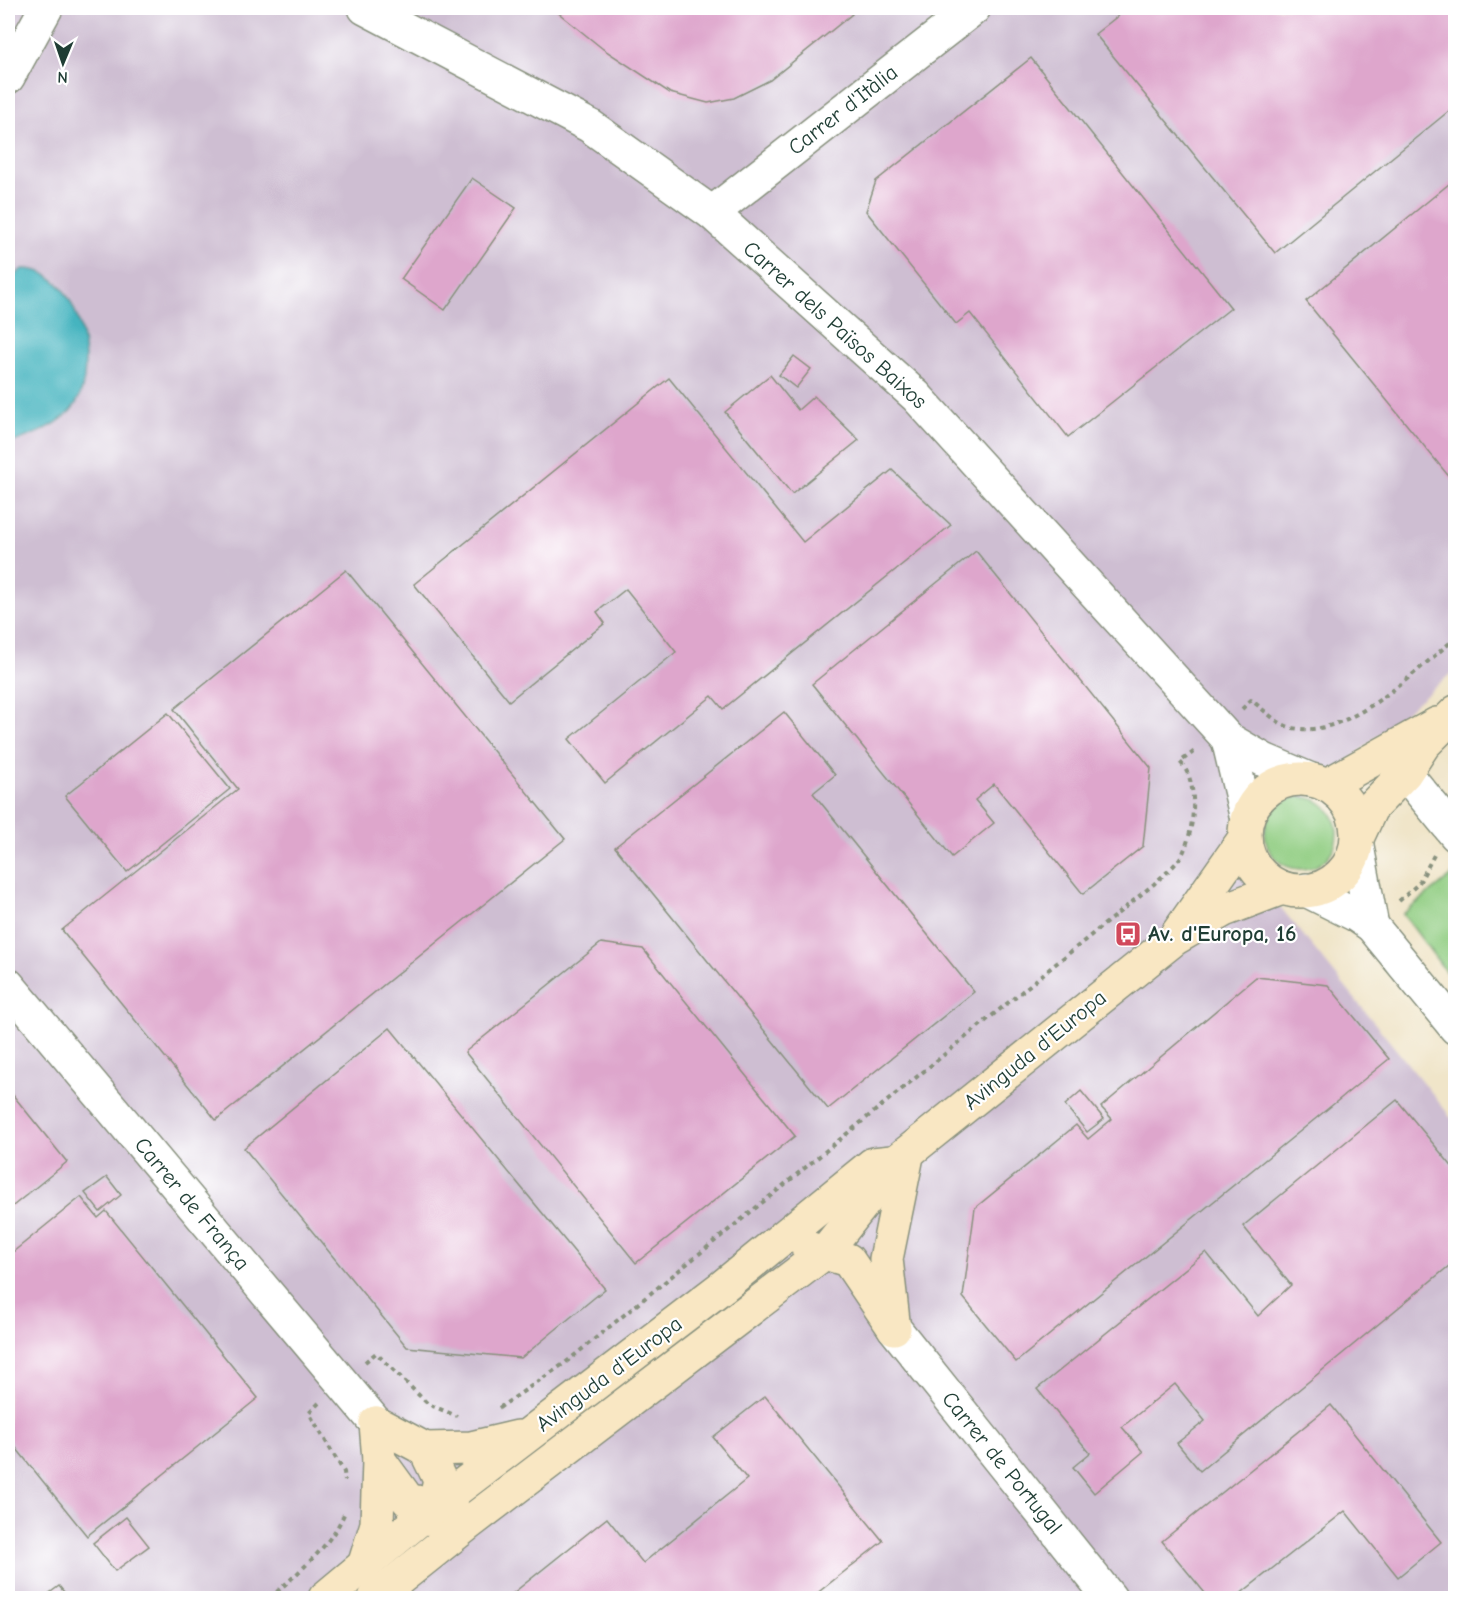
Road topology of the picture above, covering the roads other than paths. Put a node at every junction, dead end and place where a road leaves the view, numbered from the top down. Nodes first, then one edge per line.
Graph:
1 (46, 8) edge
2 (365, 8) edge
3 (974, 8) edge
4 (8, 77) edge
5 (712, 213) junction
6 (1451, 716) edge
7 (1223, 735) junction
8 (1405, 773) junction
9 (1319, 782) junction
10 (1246, 829) junction
11 (1452, 831) edge
12 (1357, 841) junction
13 (1294, 889) junction
14 (1372, 926) junction
15 (1174, 939) junction
16 (8, 985) edge
17 (1455, 1028) edge
18 (903, 1156) junction
19 (824, 1253) junction
20 (894, 1328) junction
21 (659, 1335) junction
22 (376, 1423) junction
23 (594, 1427) junction
24 (529, 1435) junction
25 (425, 1449) junction
26 (379, 1460) junction
27 (435, 1506) junction
28 (363, 1569) junction
29 (326, 1599) edge
30 (349, 1599) edge
31 (375, 1599) edge
32 (1110, 1599) edge

1 - 4 street
2 - 5 street, Carrer dels Països Baixos
3 - 5 street, Carrer d'Itàlia
5 - 7 street, Carrer dels Països Baixos
6 - 8 street
6 - 9 street
7 - 9 street, Carrer dels Països Baixos
7 - 10 street, Carrer dels Països Baixos
8 - 11 street
8 - 12 street
9 - 10 street
9 - 12 street
10 - 13 street
10 - 15 street, Avinguda d'Europa
12 - 13 street
12 - 14 street
13 - 14 street
13 - 15 street, Avinguda d'Europa
14 - 17 street
15 - 18 street, Avinguda d'Europa
16 - 22 street, Carrer de França
18 - 19 street, Avinguda d'Europa
18 - 20 street
18 - 21 street, Avinguda d'Europa
19 - 20 street
19 - 21 street
19 - 23 street, Avinguda d'Europa
20 - 32 street, Carrer de Portugal
21 - 24 street, Avinguda d'Europa
22 - 25 street
22 - 26 street
23 - 27 street
23 - 31 street, Avinguda d'Europa
24 - 25 street
24 - 27 street, Avinguda d'Europa
25 - 27 street
26 - 27 street
26 - 28 street
27 - 28 street, Avinguda d'Europa
27 - 30 street
28 - 29 street, Avinguda d'Europa

